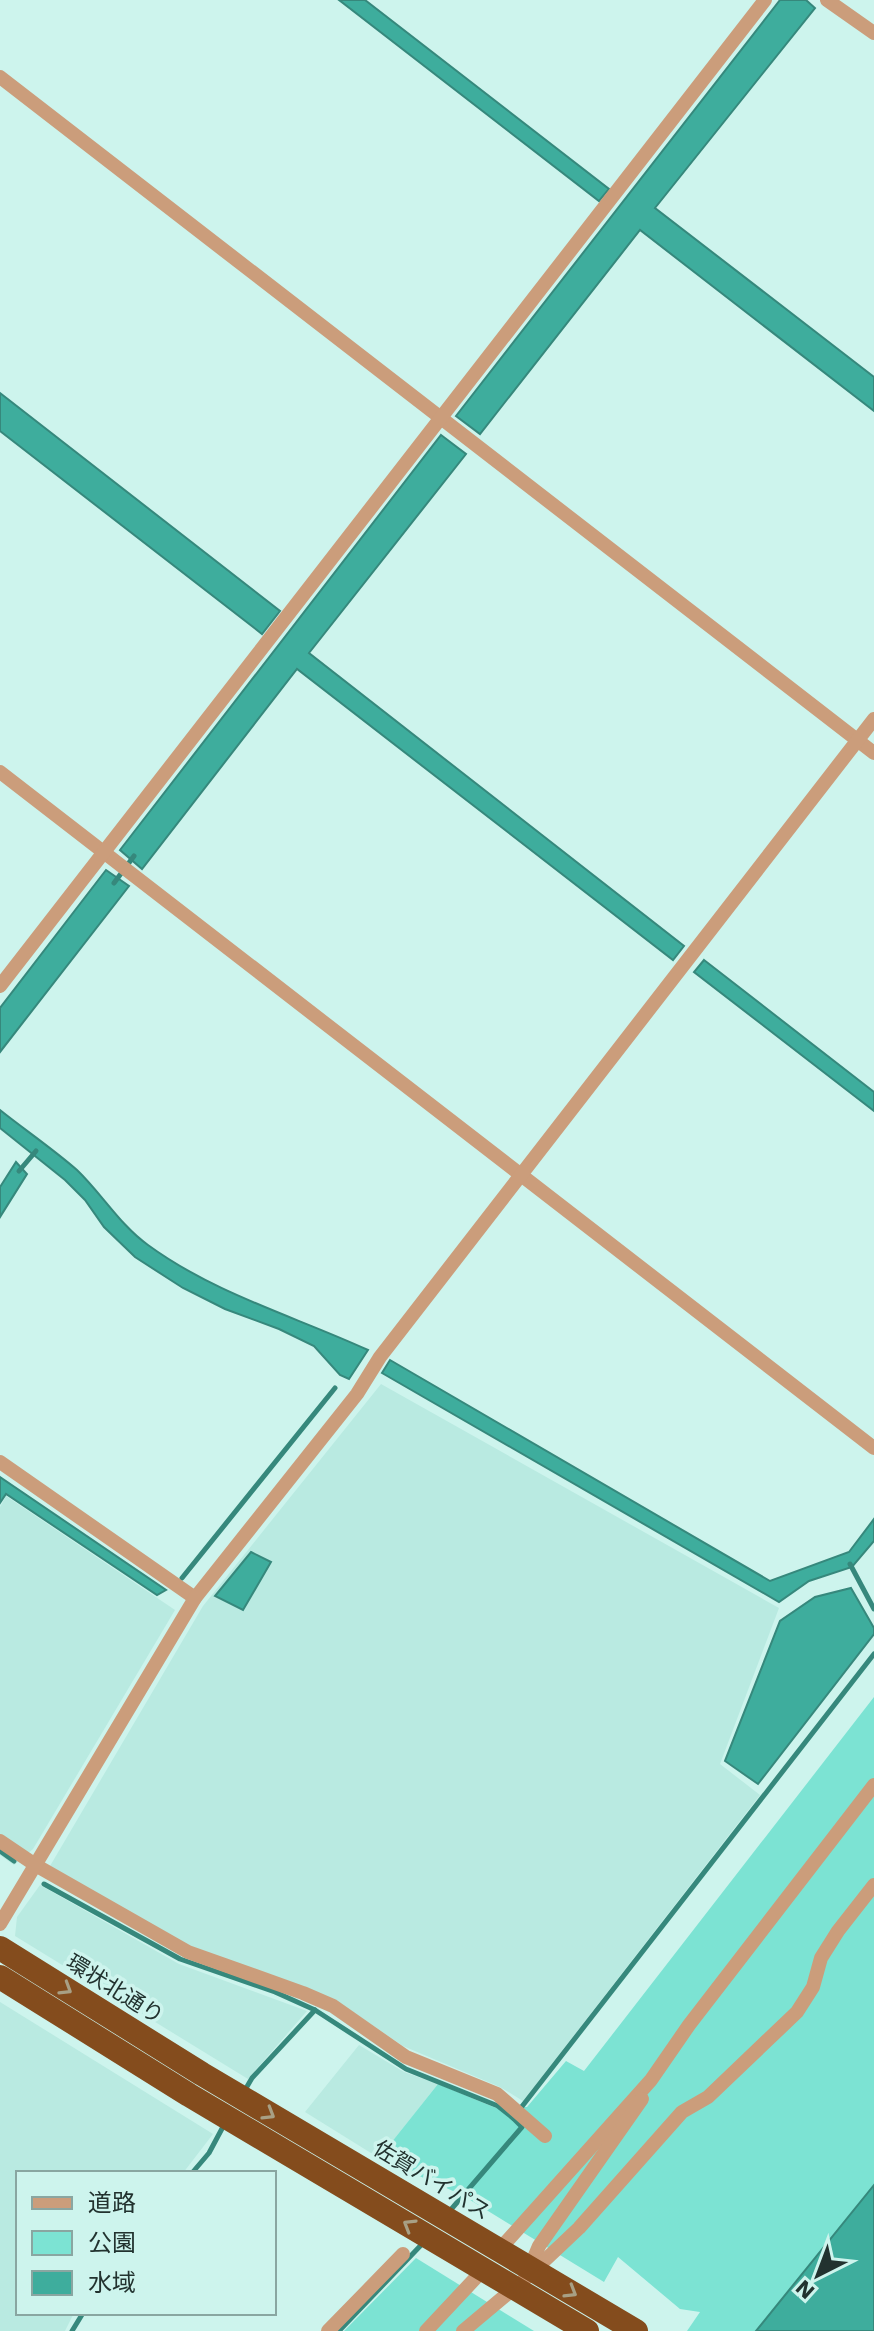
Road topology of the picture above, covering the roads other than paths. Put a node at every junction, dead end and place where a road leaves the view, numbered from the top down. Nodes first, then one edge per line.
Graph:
1 (765, 0) edge
2 (827, 0) edge
3 (874, 33) edge
4 (0, 77) edge
5 (440, 419) junction
6 (874, 719) edge
7 (857, 740) junction
8 (874, 753) edge
9 (0, 772) edge
10 (103, 853) junction
11 (0, 986) edge
12 (522, 1174) junction
13 (874, 1448) edge
14 (0, 1462) edge
15 (195, 1598) junction
16 (874, 1785) edge
17 (0, 1841) edge
18 (37, 1866) junction
19 (874, 1885) edge
20 (0, 1924) edge
21 (0, 1948) edge
22 (0, 1977) edge
23 (202, 2074) joint
24 (651, 2080) junction
25 (545, 2136) dead end
26 (403, 2254) dead end
27 (491, 2259) junction
28 (525, 2279) junction
29 (328, 2331) edge
30 (426, 2331) edge
31 (463, 2331) edge
32 (587, 2331) edge
33 (636, 2331) edge

1 - 5 street
2 - 3 street
4 - 5 street
5 - 7 street
5 - 10 street
6 - 7 street
7 - 8 street
7 - 12 street
9 - 10 street
10 - 11 street
10 - 12 street
12 - 13 street
12 - 15 street
14 - 15 street
15 - 18 street
16 - 24 street
17 - 18 street
18 - 20 street
18 - 25 street
19 - 28 street
21 -> 23 highway, 環状北通り
27 -> 22 highway, 佐賀バイパス
23 -> 27 highway, 佐賀バイパス
24 - 27 street
24 - 28 street
26 - 29 street
27 - 30 street
27 - 32 highway, 佐賀バイパス
27 -> 33 highway, 佐賀バイパス
28 - 31 street

